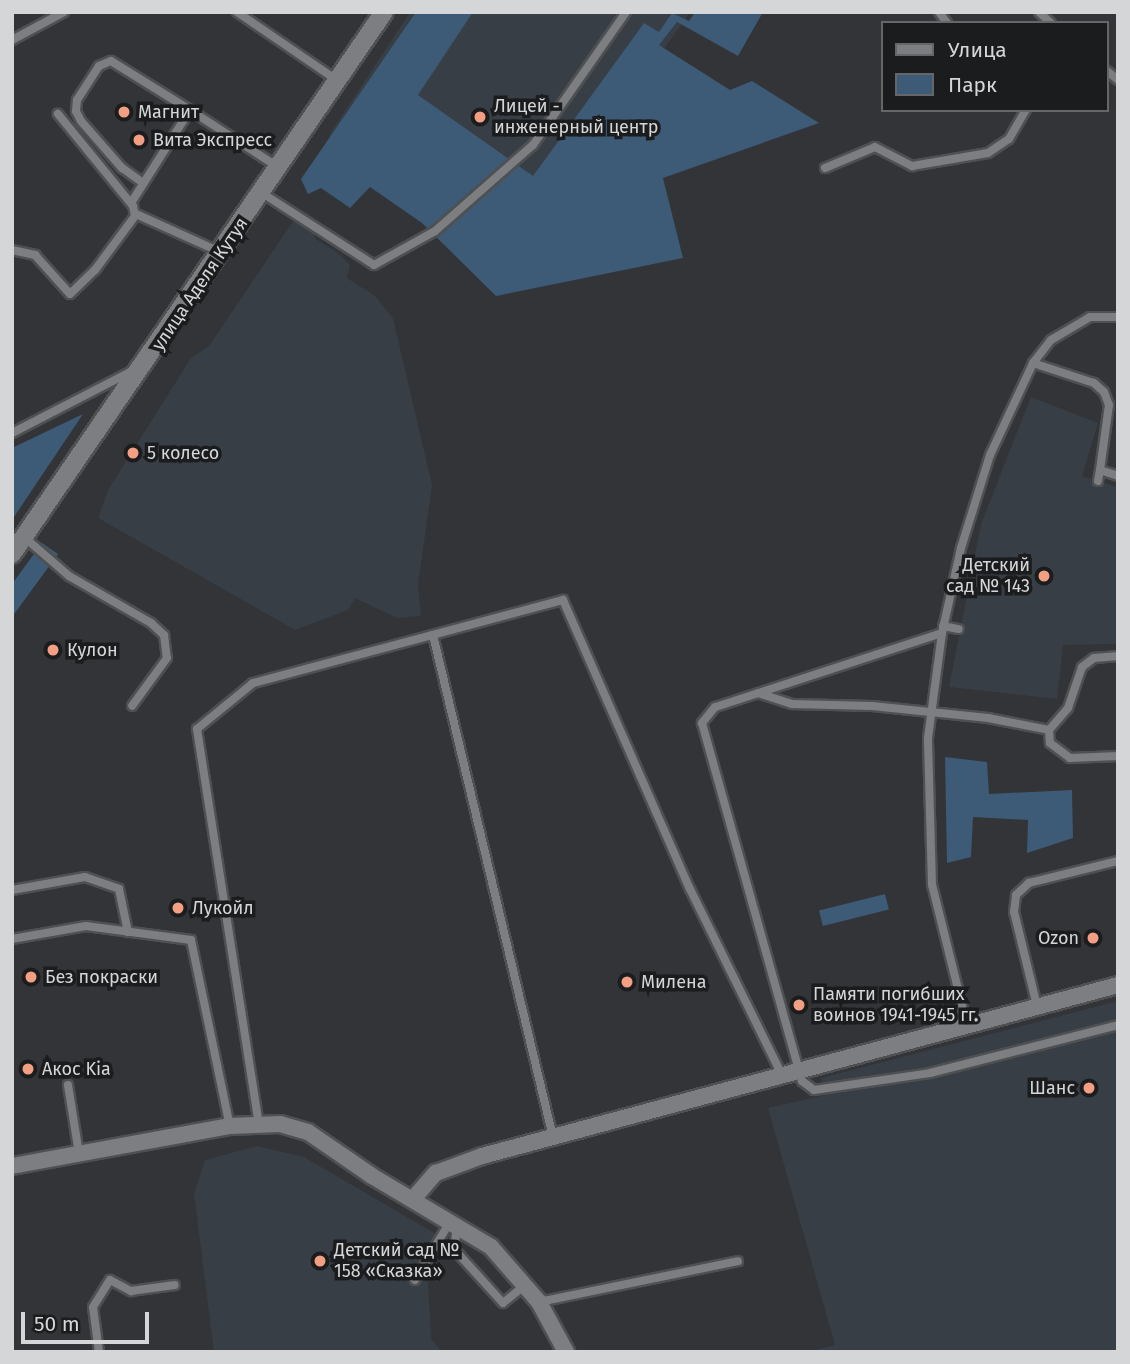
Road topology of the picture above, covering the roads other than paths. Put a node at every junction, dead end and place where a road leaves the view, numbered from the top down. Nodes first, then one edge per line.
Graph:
1 (64, 12) edge
2 (237, 12) edge
3 (384, 12) edge
4 (626, 12) edge
5 (12, 40) edge
6 (338, 81) junction
7 (190, 110) junction
8 (1025, 112) edge
9 (58, 114) dead end
10 (279, 168) junction
11 (825, 168) dead end
12 (143, 183) junction
13 (262, 193) junction
14 (131, 202) junction
15 (136, 214) junction
16 (12, 250) edge
17 (220, 252) junction
18 (1118, 317) edge
19 (147, 363) junction
20 (1033, 363) junction
21 (12, 433) edge
22 (1100, 470) junction
23 (1118, 476) edge
24 (1098, 481) dead end
25 (24, 537) junction
26 (12, 554) edge
27 (942, 629) junction
28 (959, 629) dead end
29 (433, 635) junction
30 (1118, 656) edge
31 (758, 693) junction
32 (132, 706) dead end
33 (930, 710) junction
34 (1049, 730) junction
35 (1118, 756) edge
36 (1118, 861) edge
37 (12, 890) edge
38 (128, 932) junction
39 (12, 939) edge
40 (1118, 985) edge
41 (1037, 1006) junction
42 (1118, 1025) edge
43 (967, 1026) junction
44 (799, 1071) junction
45 (782, 1075) junction
46 (68, 1085) dead end
47 (259, 1125) junction
48 (230, 1126) junction
49 (553, 1137) junction
50 (79, 1154) junction
51 (12, 1166) edge
52 (413, 1199) junction
53 (454, 1222) junction
54 (738, 1261) dead end
55 (415, 1280) dead end
56 (175, 1285) dead end
57 (524, 1285) junction
58 (539, 1302) junction
59 (99, 1352) edge
60 (566, 1352) edge

1 - 5 lane
2 - 6 lane
3 - 6 street, улица Аделя Кутуя
4 - 13 lane
6 - 10 street, улица Аделя Кутуя
7 - 10 lane
7 - 12 lane
7 - 12 lane
8 - 11 lane
9 - 14 lane
10 - 13 street, улица Аделя Кутуя
12 - 14 lane
13 - 17 street, улица Аделя Кутуя
14 - 15 lane
15 - 16 lane
15 - 17 lane
17 - 19 street, улица Аделя Кутуя
18 - 20 lane
19 - 21 lane
19 - 25 street, улица Аделя Кутуя
20 - 22 lane
20 - 27 lane
22 - 23 lane
22 - 24 lane
25 - 26 street, улица Аделя Кутуя
25 - 32 lane
27 - 28 lane
27 - 31 lane
27 - 33 lane
29 - 45 lane
29 - 47 lane
29 - 49 lane
30 - 34 lane
31 - 33 lane
31 - 44 lane
33 - 34 lane
33 - 43 lane
34 - 35 lane
36 - 41 lane
37 - 38 lane
38 - 39 lane
38 - 48 lane
40 - 41 street
41 - 43 street
42 - 44 lane
43 - 44 street
44 - 45 street
45 - 49 street
46 - 50 lane
47 - 48 street
47 - 52 street
48 - 50 street
49 - 52 street
50 - 51 street
52 - 53 street
53 - 55 lane
53 - 57 street
53 - 57 lane
54 - 58 lane
56 - 59 lane
57 - 58 street
58 - 60 street

